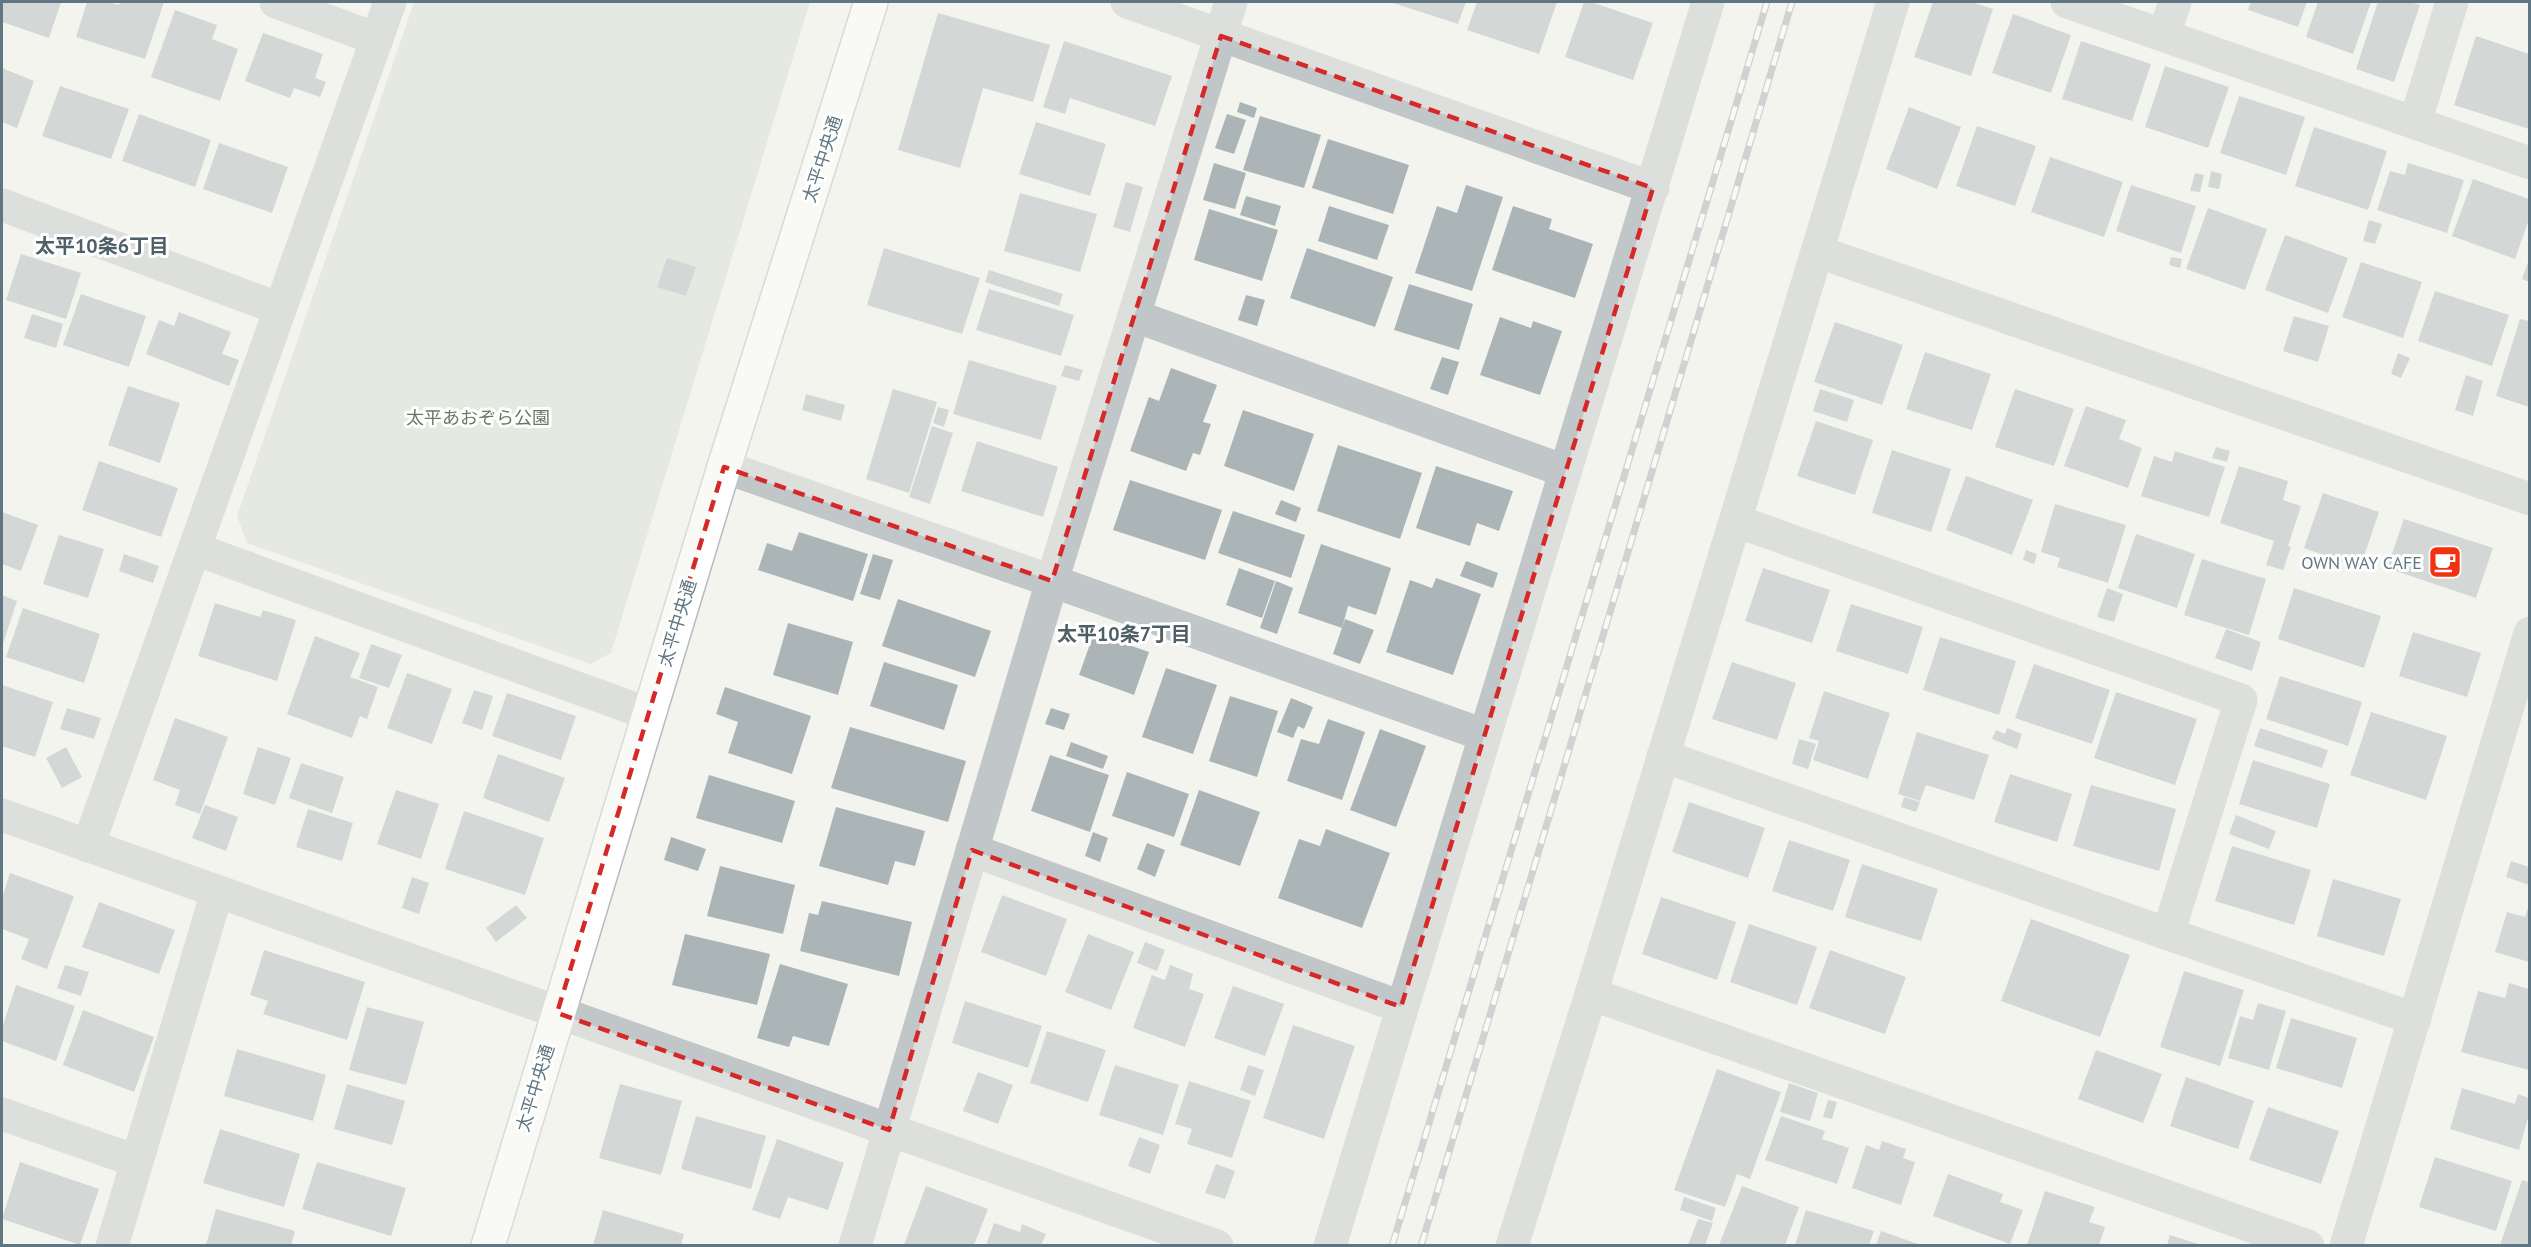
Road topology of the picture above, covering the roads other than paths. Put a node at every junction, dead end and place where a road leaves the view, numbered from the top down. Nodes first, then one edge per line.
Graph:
1 (276, 2) edge
2 (390, 2) edge
3 (871, 2) edge
4 (1127, 2) edge
5 (1231, 2) edge
6 (1708, 2) edge
7 (1893, 2) edge
8 (2067, 2) edge
9 (2175, 2) edge
10 (2452, 2) edge
11 (2164, 35) junction
12 (1221, 36) junction
13 (377, 39) junction
14 (2415, 123) junction
15 (2529, 163) edge
16 (1653, 188) junction
17 (2, 206) edge
18 (1819, 252) junction
19 (280, 309) junction
20 (1135, 316) junction
21 (724, 467) junction
22 (1564, 471) junction
23 (2529, 499) edge
24 (1736, 521) junction
25 (195, 549) junction
26 (1052, 580) junction
27 (2529, 633) edge
28 (649, 714) junction
29 (1484, 735) junction
30 (1663, 756) junction
31 (2, 815) edge
32 (88, 846) junction
33 (972, 850) junction
34 (217, 892) junction
35 (2168, 934) junction
36 (1591, 994) junction
37 (1401, 1007) junction
38 (557, 1013) junction
39 (2415, 1019) junction
40 (2, 1114) edge
41 (889, 1130) junction
42 (136, 1161) junction
43 (1516, 1244) edge
44 (112, 1245) edge
45 (488, 1245) edge
46 (855, 1245) edge
47 (1217, 1245) edge
48 (1330, 1245) edge
49 (2308, 1245) edge
50 (2346, 1245) edge

1 - 13 street
2 - 13 street
3 - 21 street, 太平中央通
4 - 12 street
5 - 12 street
6 - 16 street
7 - 18 street
8 - 11 street
9 - 11 street
10 - 14 street
11 - 14 street
12 - 16 street
12 - 20 street
13 - 19 street
14 - 15 street
16 - 22 street
17 - 19 street
18 - 23 street
18 - 24 street
19 - 25 street
20 - 22 street
20 - 26 street
21 - 26 street
21 - 28 street, 太平中央通
22 - 29 street
24 - 30 street
24 - 35 street
25 - 28 street
25 - 32 street
26 - 29 street
26 - 33 street
27 - 39 street
28 - 38 street, 太平中央通
29 - 37 street
30 - 35 street
30 - 36 street
31 - 32 street
32 - 34 street
33 - 37 street
33 - 41 street
34 - 38 street
34 - 42 street
35 - 39 street
36 - 43 street
36 - 49 street
37 - 48 street
38 - 41 street
38 - 45 street, 太平中央通
39 - 50 street
40 - 42 street
41 - 46 street
41 - 47 street
42 - 44 street

